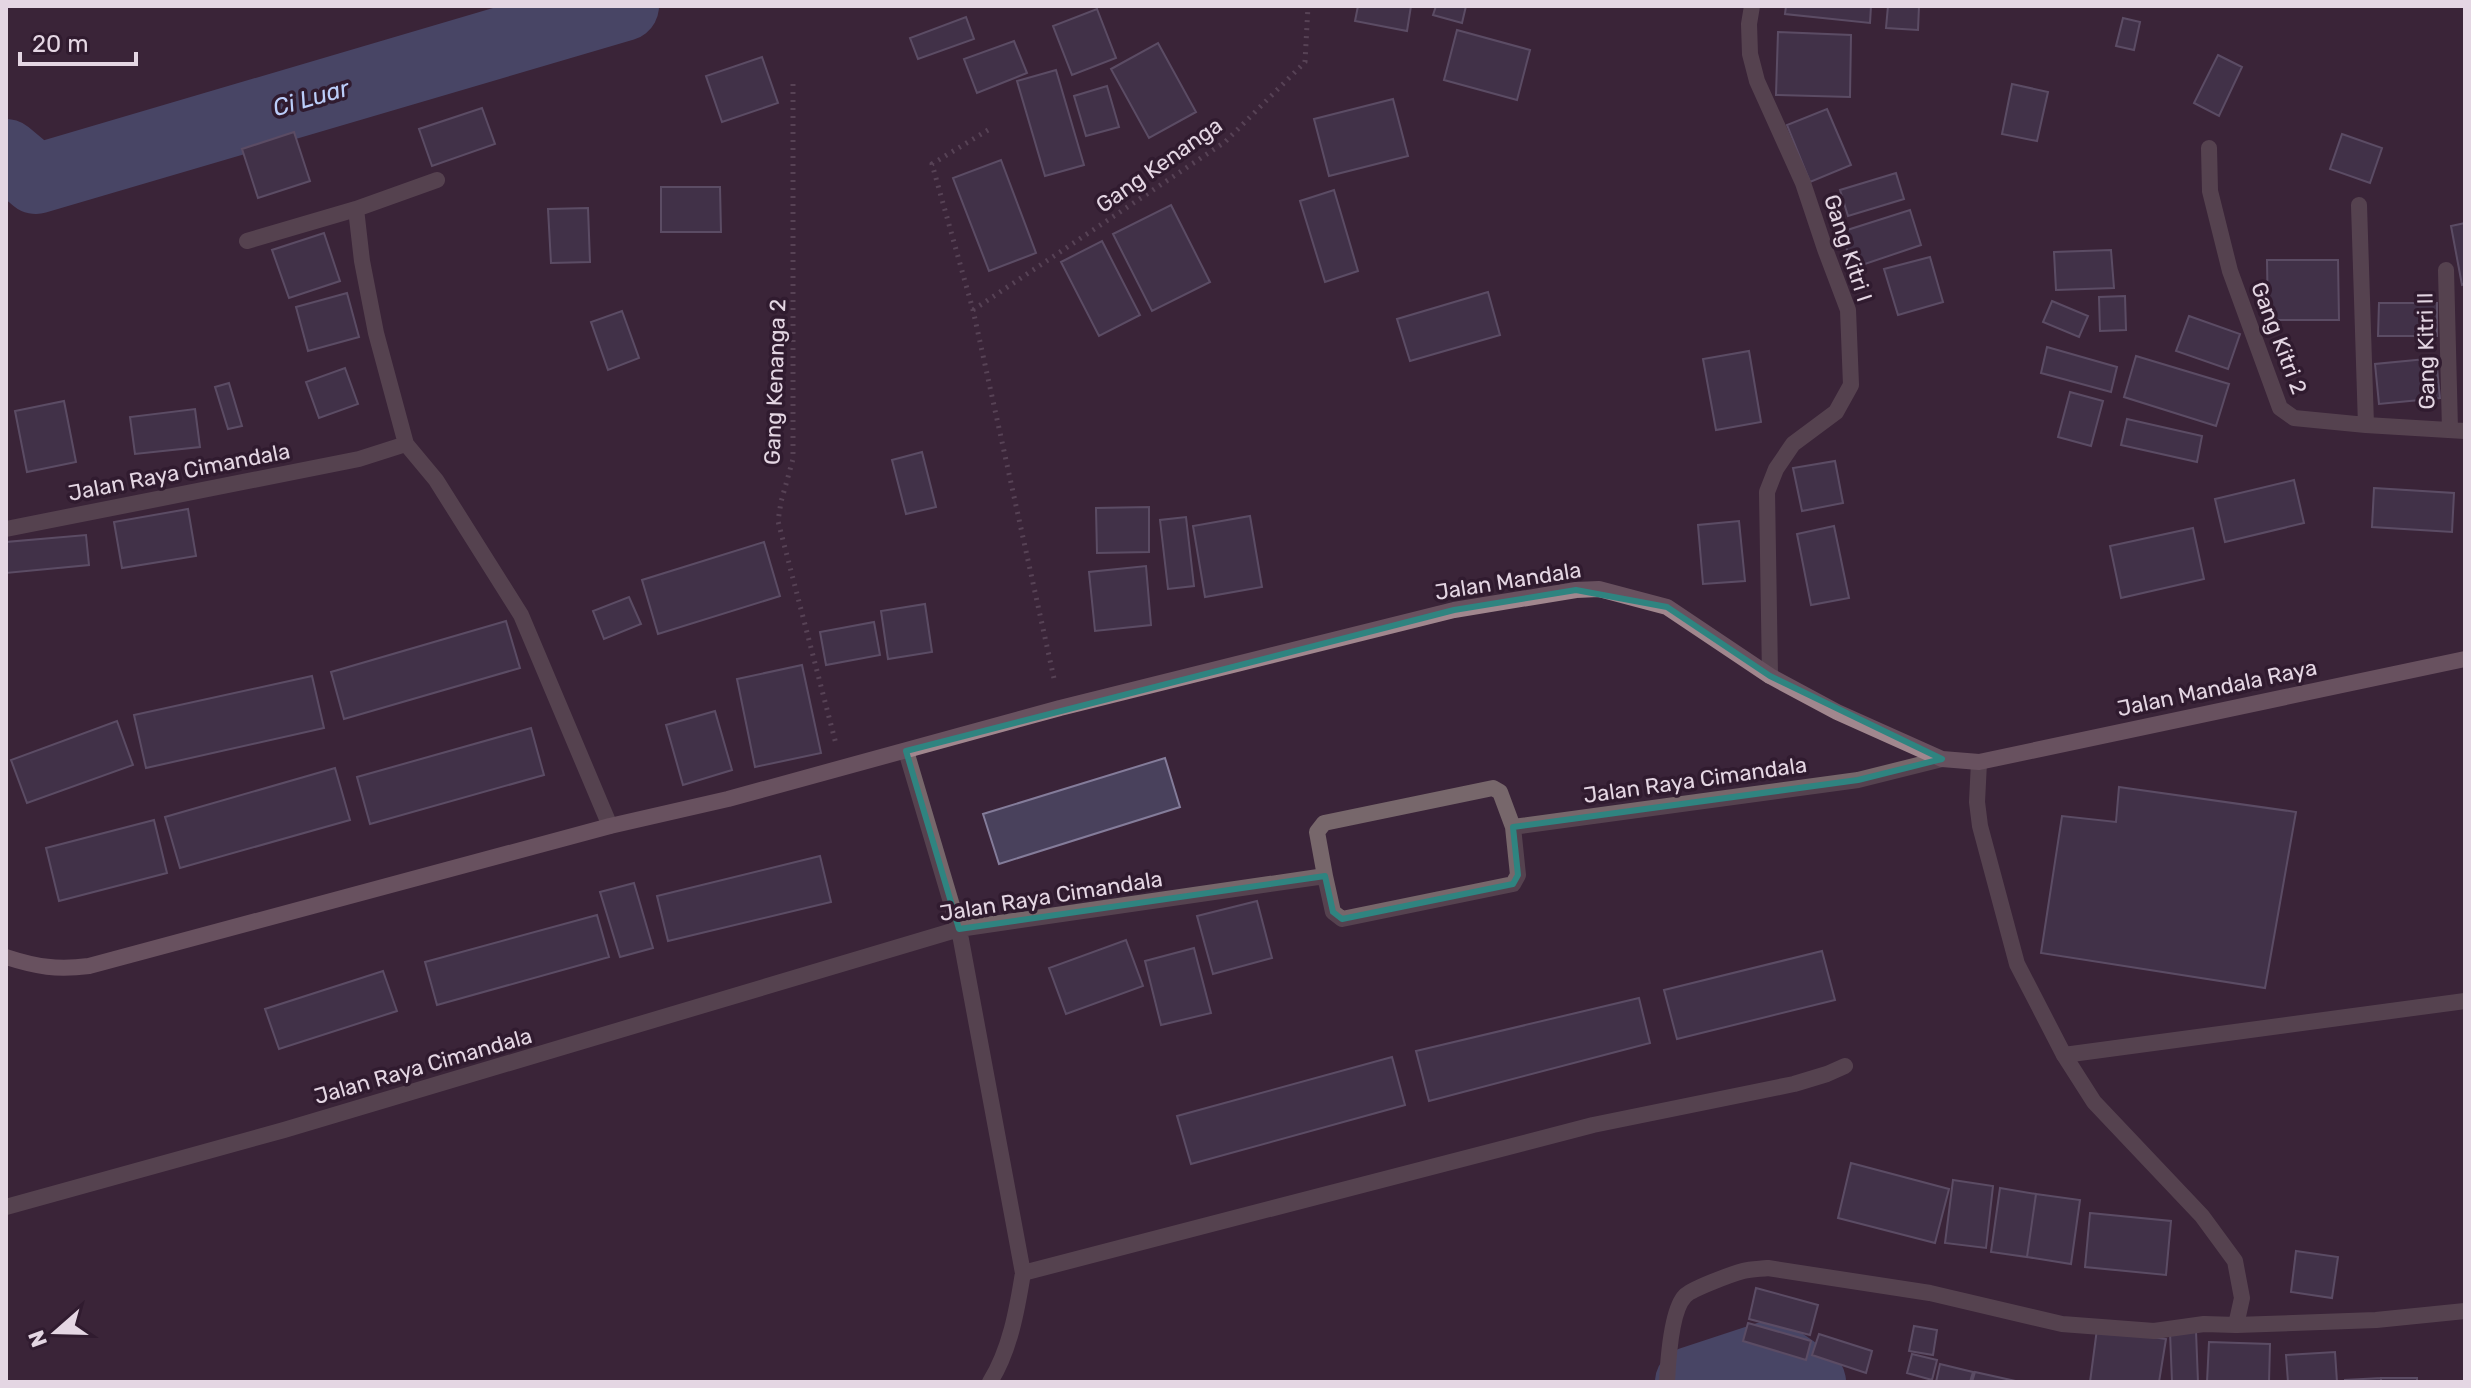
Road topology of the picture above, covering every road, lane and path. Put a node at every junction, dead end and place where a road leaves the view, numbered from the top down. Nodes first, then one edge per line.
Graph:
1 (1308, 6) edge
2 (1752, 6) edge
3 (793, 84) dead end
4 (988, 130) dead end
5 (2209, 148) dead end
6 (437, 180) dead end
7 (2359, 205) dead end
8 (356, 209) junction
9 (247, 241) dead end
10 (2446, 270) dead end
11 (973, 310) junction
12 (2366, 425) junction
13 (2458, 431) edge
14 (406, 444) junction
15 (6, 529) edge
16 (2465, 659) edge
17 (1770, 676) junction
18 (1060, 708) junction
19 (906, 751) junction
20 (1942, 759) junction
21 (1979, 762) junction
22 (842, 768) junction
23 (610, 826) junction
24 (1513, 827) junction
25 (1325, 876) junction
26 (959, 929) junction
27 (6, 957) edge
28 (2465, 1001) edge
29 (2064, 1055) junction
30 (1845, 1066) dead end
31 (6, 1207) edge
32 (1023, 1273) junction
33 (2465, 1311) edge
34 (2236, 1325) junction
35 (1667, 1377) edge
36 (990, 1382) edge

1 - 11 path, Gang Kenanga
2 - 17 street, Gang Kitri I
3 - 22 path, Gang Kenanga 2
4 - 11 path
5 - 12 street, Gang Kitri 2
6 - 8 street
7 - 12 street
8 - 9 street
8 - 14 street
10 - 13 street, Gang Kitri II
11 - 18 path
12 - 13 street, Gang Kitri 2
14 - 15 street, Jalan Raya Cimandala
14 - 23 street
16 - 21 street, Jalan Mandala Raya
17 - 18 street, Jalan Mandala
17 - 20 street, Jalan Mandala
18 - 19 street
19 - 22 street
19 - 26 street
20 - 21 street, Jalan Mandala
20 - 24 street, Jalan Raya Cimandala
21 - 29 street
22 - 23 street
23 - 27 street
24 - 25 street
24 - 25 street
25 - 26 street, Jalan Raya Cimandala
26 - 31 street, Jalan Raya Cimandala
26 - 32 street
28 - 29 street
29 - 34 street
30 - 32 street
32 - 36 street
33 - 34 street
34 - 35 street

